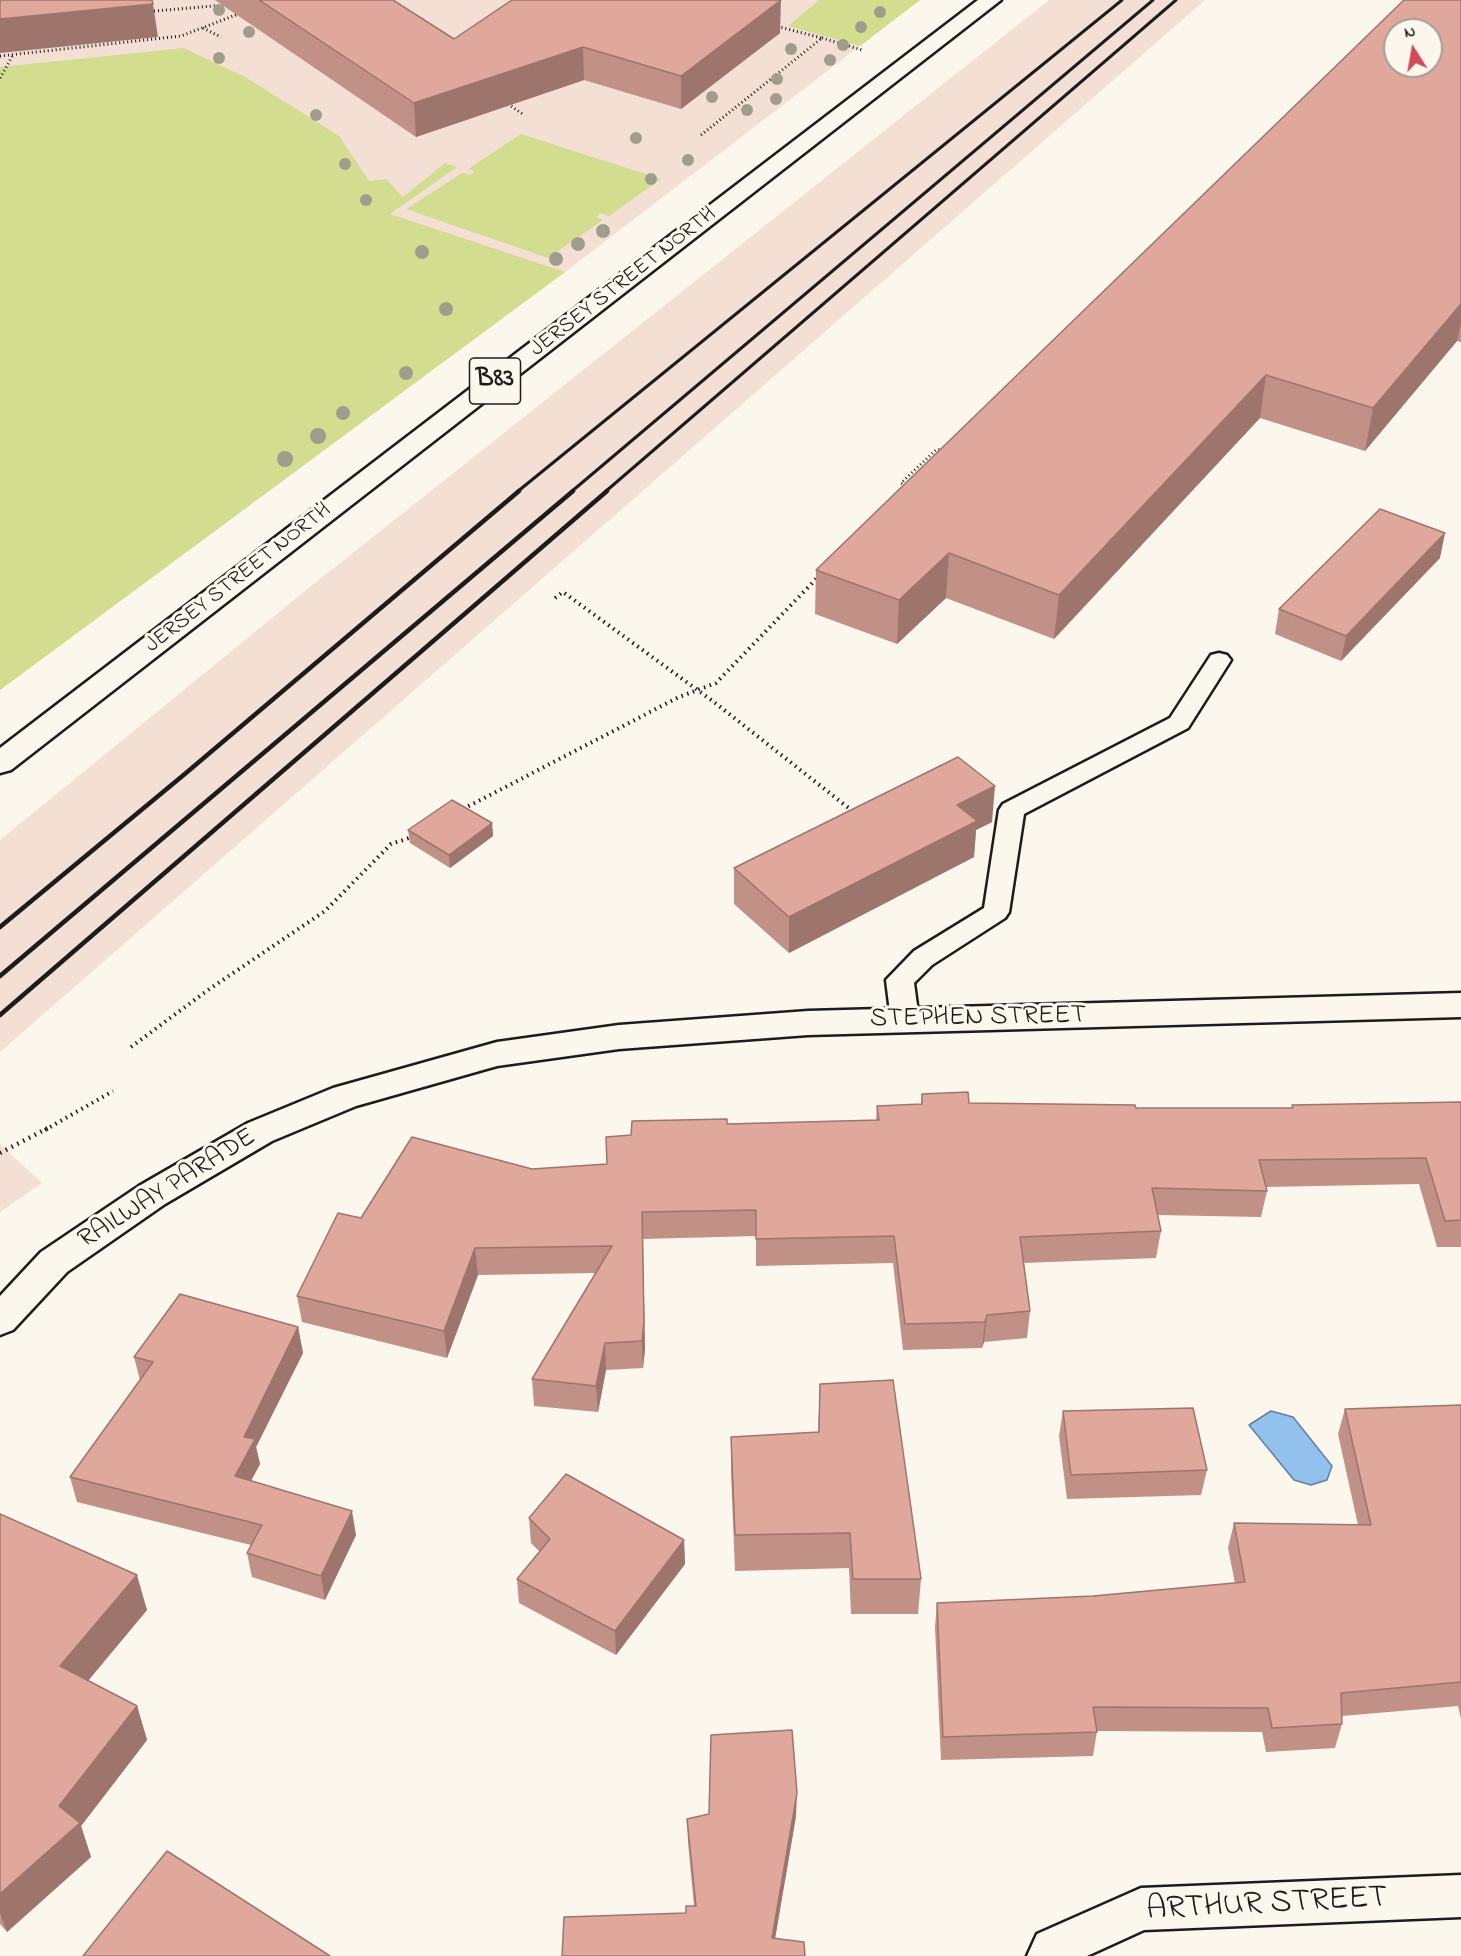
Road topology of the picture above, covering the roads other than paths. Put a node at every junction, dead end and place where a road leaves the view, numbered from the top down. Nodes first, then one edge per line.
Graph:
1 (991, 0) edge
2 (1219, 660) dead end
3 (0, 763) edge
4 (1461, 1005) edge
5 (905, 1020) junction
6 (497, 1054) joint
7 (0, 1320) edge
8 (1461, 1896) edge
9 (1050, 1956) edge

1 - 3 main road, JERSEY STREET NORTH / B83
2 - 5 lane
4 - 5 main road, STEPHEN STREET
5 - 6 main road, STEPHEN STREET
6 - 7 main road, RAILWAY PARADE
8 - 9 main road, ARTHUR STREET

